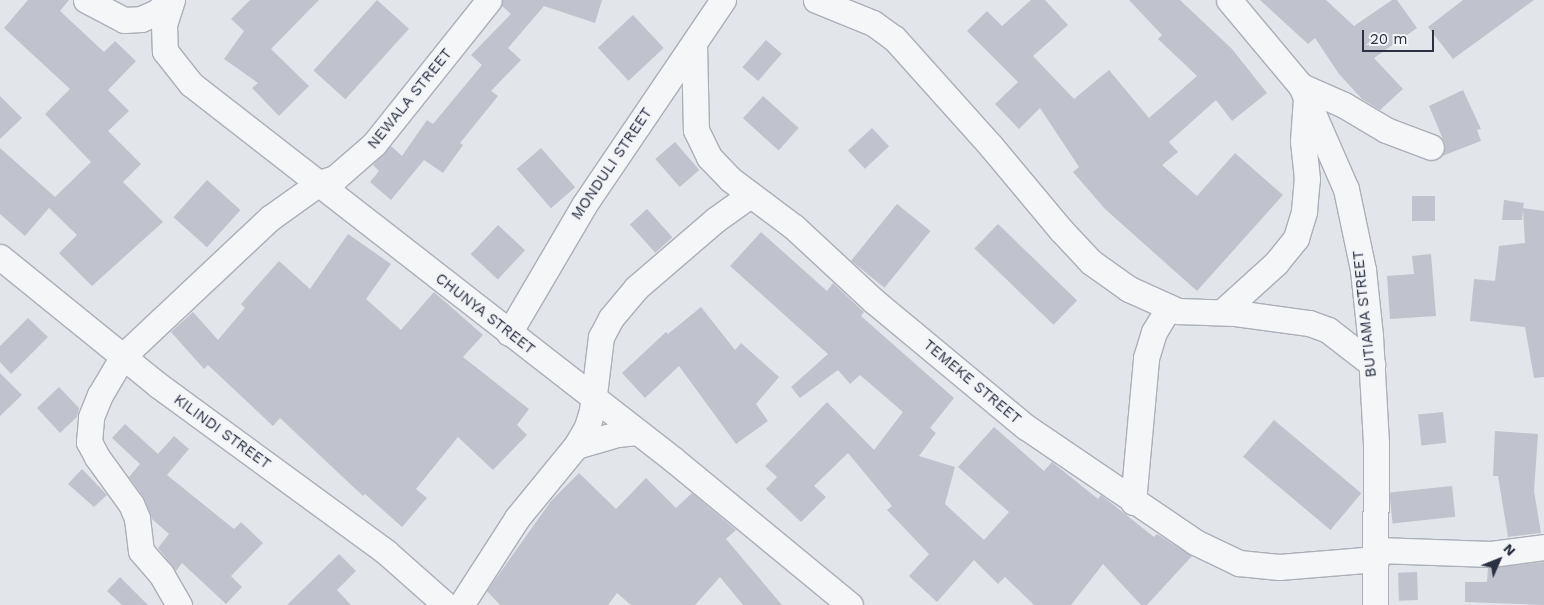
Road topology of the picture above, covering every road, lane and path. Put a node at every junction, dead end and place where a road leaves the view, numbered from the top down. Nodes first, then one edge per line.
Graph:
1 (86, 0) edge
2 (171, 0) edge
3 (489, 0) edge
4 (723, 0) edge
5 (816, 0) edge
6 (1229, 0) edge
7 (694, 44) junction
8 (1303, 91) junction
9 (1431, 147) dead end
10 (319, 183) junction
11 (750, 195) junction
12 (0, 257) edge
13 (1169, 307) junction
14 (1222, 312) junction
15 (509, 334) junction
16 (123, 356) junction
17 (1372, 364) junction
18 (592, 397) junction
19 (638, 432) junction
20 (576, 446) junction
21 (1132, 502) junction
22 (1544, 547) edge
23 (1377, 554) junction
24 (179, 605) edge
25 (446, 605) edge
26 (461, 605) edge
27 (850, 605) edge
28 (1375, 605) edge

1 - 2 street
2 - 10 street, CHUNYA STREET
3 - 10 street, NEWALA STREET
4 - 7 street, MONDULI STREET
5 - 13 street
6 - 8 street, BUTIAMA STREET
7 - 11 street, TEMEKE STREET
7 - 15 street, MONDULI STREET
8 - 9 street
8 - 14 street
8 - 17 street, BUTIAMA STREET
10 - 15 street, CHUNYA STREET
10 - 16 street, NEWALA STREET
11 - 18 street
11 - 21 street, TEMEKE STREET
12 - 16 street, KILINDI STREET
13 - 14 street
13 - 21 street
14 - 17 street
15 - 18 street, CHUNYA STREET
16 - 24 street, NEWALA STREET
16 - 25 street, KILINDI STREET
17 - 23 street, BUTIAMA STREET
18 - 19 street, CHUNYA STREET
18 - 20 street
19 - 20 street
19 - 27 street, CHUNYA STREET
20 - 26 street
21 - 23 street, TEMEKE STREET
22 - 23 street, TEMEKE STREET
23 - 28 street, BUTIAMA STREET

